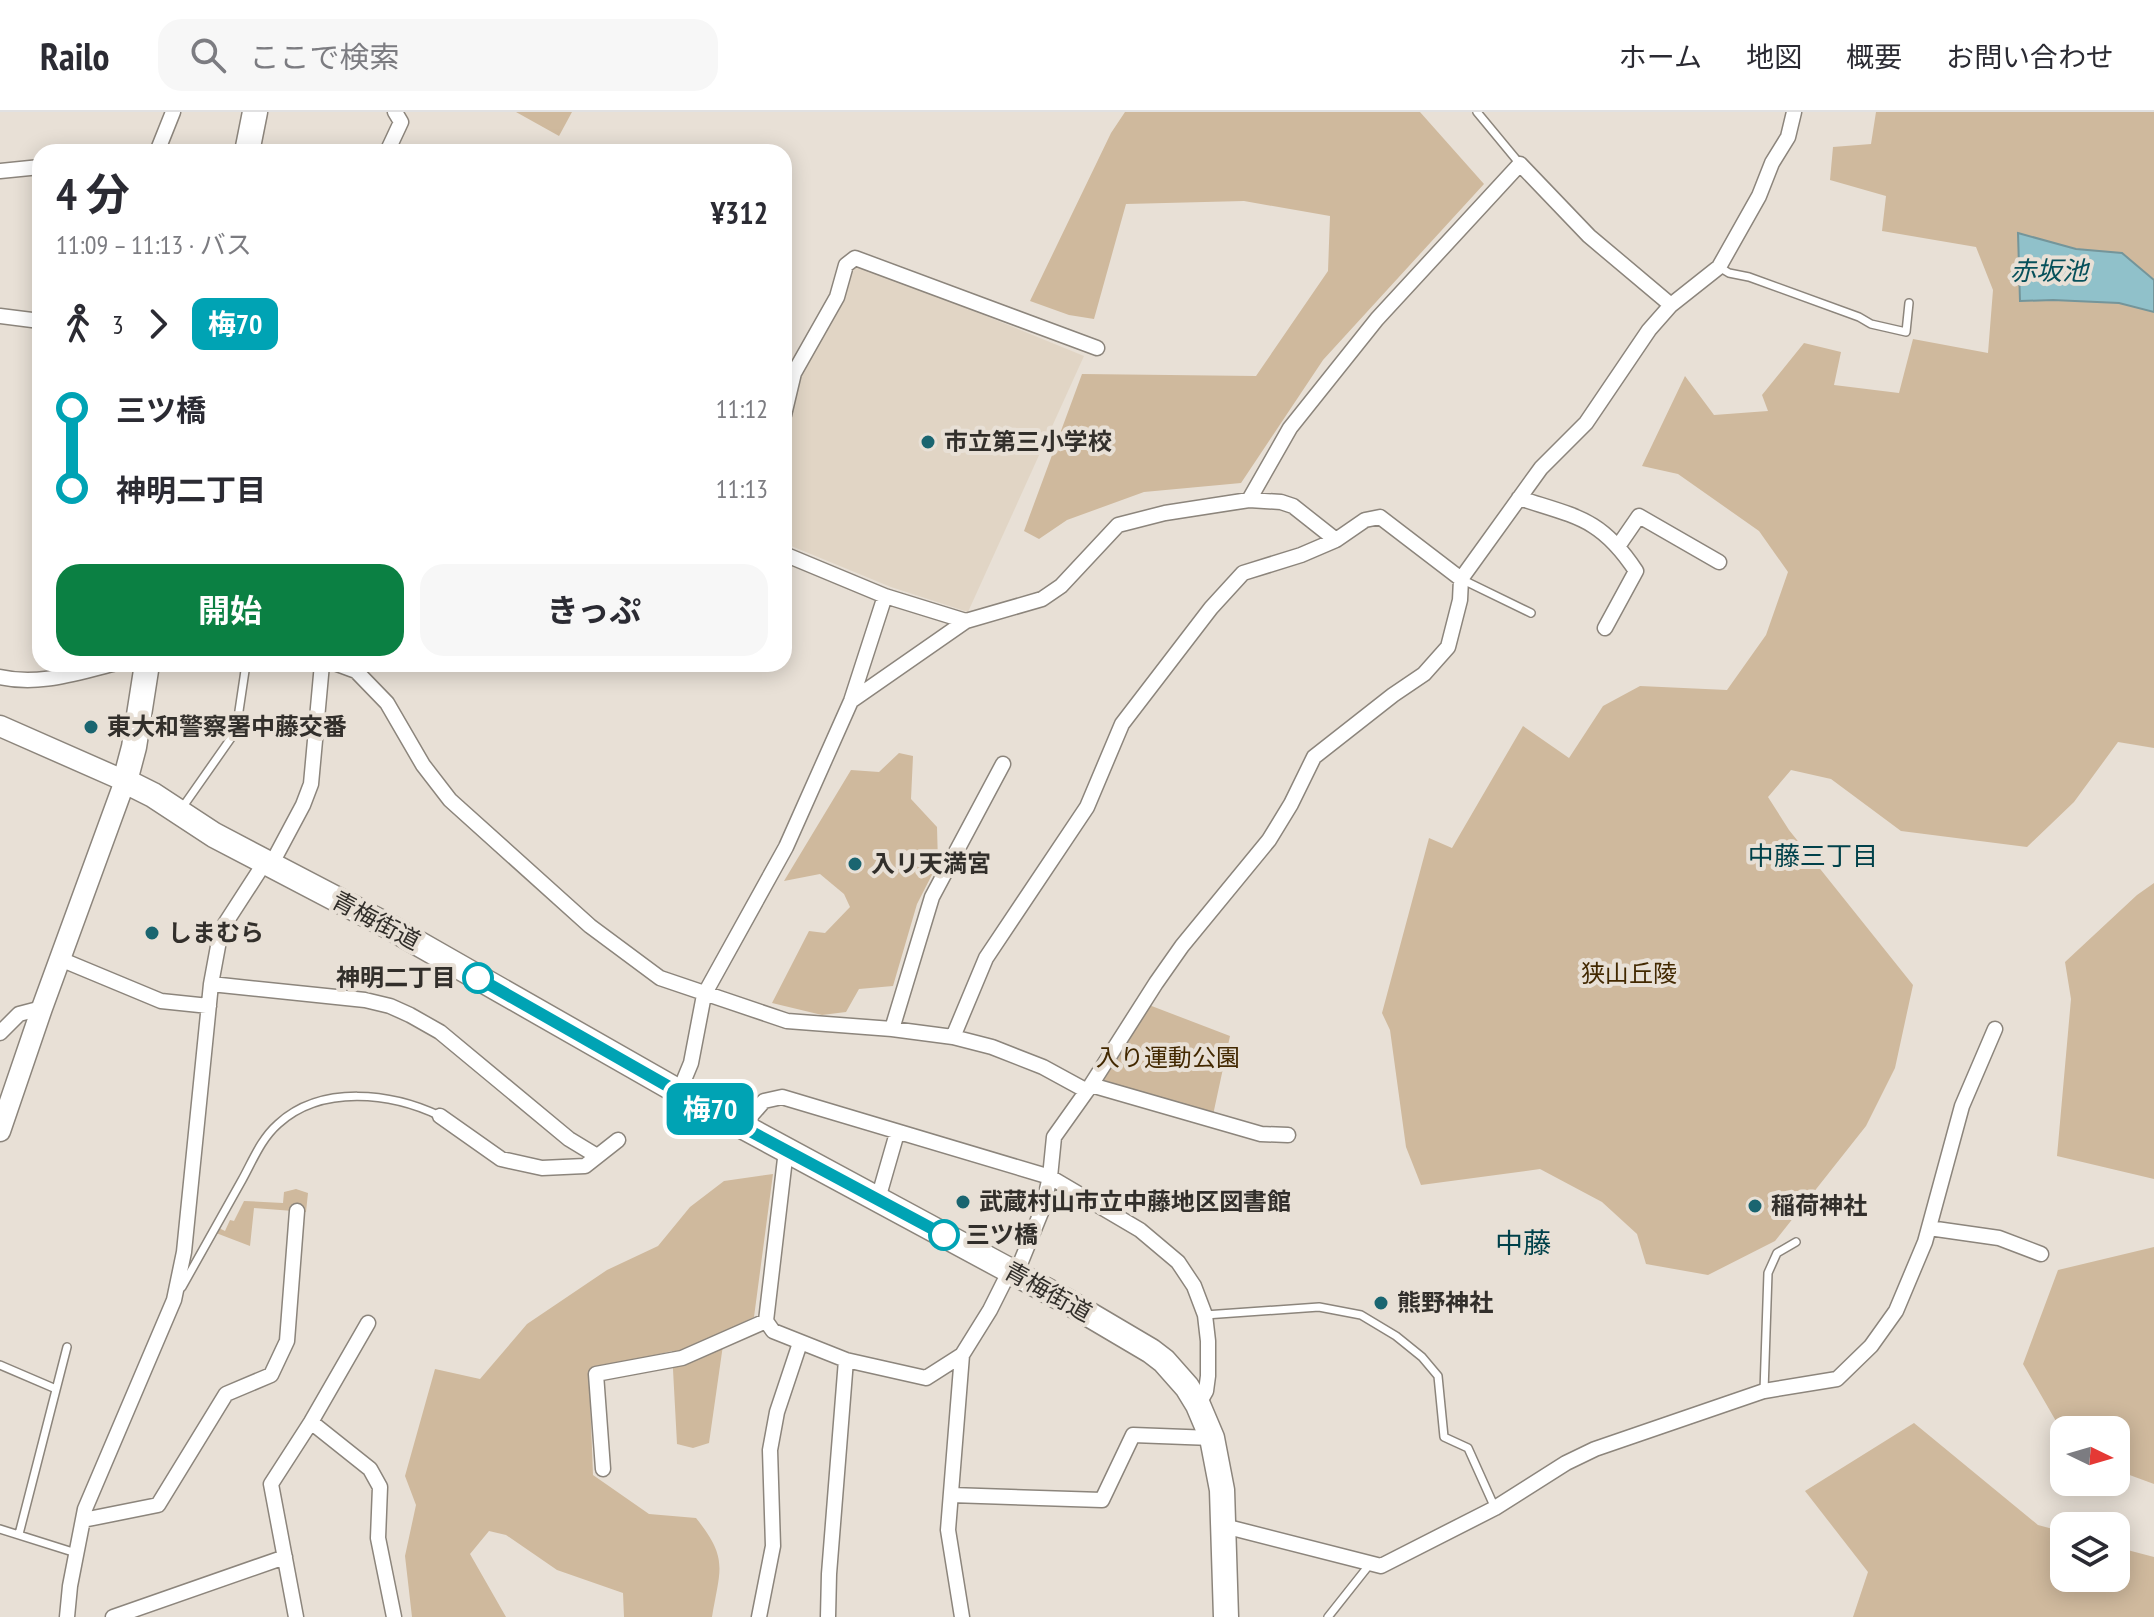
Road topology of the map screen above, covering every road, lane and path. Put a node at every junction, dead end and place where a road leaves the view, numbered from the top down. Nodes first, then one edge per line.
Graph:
1 (173, 112) edge
2 (255, 112) edge
3 (395, 112) edge
4 (1477, 112) edge
5 (1794, 112) edge
6 (160, 144) edge
7 (249, 144) edge
8 (391, 144) edge
9 (1520, 164) junction
10 (32, 168) edge
11 (0, 171) edge
12 (1719, 267) junction
13 (1909, 303) dead end
14 (1671, 305) junction
15 (0, 316) edge
16 (32, 320) edge
17 (1097, 348) dead end
18 (792, 367) edge
19 (1519, 498) junction
20 (1249, 500) junction
21 (1336, 540) junction
22 (1619, 545) junction
23 (792, 557) edge
24 (1719, 562) dead end
25 (1461, 579) junction
26 (885, 596) junction
27 (1531, 613) dead end
28 (966, 621) junction
29 (1605, 628) dead end
30 (81, 672) edge
31 (146, 672) edge
32 (245, 672) edge
33 (321, 672) edge
34 (357, 672) edge
35 (0, 677) edge
36 (851, 701) junction
37 (0, 726) edge
38 (1003, 764) dead end
39 (125, 781) junction
40 (179, 813) junction
41 (268, 864) junction
42 (60, 959) junction
43 (211, 984) junction
44 (704, 995) junction
45 (209, 1006) junction
46 (42, 1008) junction
47 (892, 1029) junction
48 (1995, 1029) dead end
49 (0, 1033) edge
50 (953, 1037) junction
51 (1089, 1088) junction
52 (679, 1092) junction
53 (440, 1116) joint
54 (742, 1126) junction
55 (0, 1131) edge
56 (897, 1133) junction
57 (1288, 1135) dead end
58 (618, 1140) dead end
59 (786, 1150) junction
60 (597, 1156) junction
61 (1050, 1177) junction
62 (878, 1199) junction
63 (297, 1211) dead end
64 (1929, 1228) junction
65 (1796, 1242) dead end
66 (2041, 1254) dead end
67 (1016, 1274) junction
68 (174, 1300) junction
69 (1205, 1315) junction
70 (766, 1321) junction
71 (368, 1323) dead end
72 (800, 1343) junction
73 (67, 1347) dead end
74 (962, 1355) junction
75 (846, 1360) junction
76 (0, 1365) edge
77 (56, 1389) junction
78 (1764, 1391) junction
79 (1198, 1405) junction
80 (311, 1422) junction
81 (1212, 1438) junction
82 (603, 1469) dead end
83 (951, 1495) junction
84 (1495, 1508) junction
85 (83, 1520) junction
86 (1224, 1526) junction
87 (0, 1529) edge
88 (19, 1534) junction
89 (76, 1553) junction
90 (285, 1557) junction
91 (1370, 1564) junction
92 (67, 1617) edge
93 (113, 1617) edge
94 (296, 1617) edge
95 (394, 1617) edge
96 (759, 1617) edge
97 (828, 1617) edge
98 (962, 1617) edge
99 (1226, 1617) edge
100 (1328, 1617) edge

1 - 6 street
2 - 7 main road
3 - 8 street
4 - 9 lane
5 - 12 street
9 - 14 street
9 - 20 street
10 - 11 street
12 - 13 lane
12 - 14 street
14 - 19 street
15 - 16 street
17 - 18 street
19 - 22 street
19 - 25 street
20 - 21 street
20 - 28 street
21 - 25 street
21 - 50 street
22 - 24 street
22 - 29 street
23 - 26 street
25 - 27 lane
25 - 51 street
26 - 28 street
26 - 36 street
28 - 36 street
30 - 35 street
31 - 39 main road
32 - 40 lane
33 - 41 street
34 - 44 street
36 - 44 street
37 - 39 street
38 - 47 street
39 - 40 main road, 青梅街道
39 - 42 street
40 - 41 main road, 青梅街道
41 - 43 street
41 - 52 main road, 青梅街道
42 - 45 street
42 - 46 street
43 - 45 street
43 - 60 street
44 - 47 street
44 - 52 street
45 - 68 street
46 - 49 street
46 - 55 street
47 - 50 street
48 - 64 street
50 - 51 street
51 - 57 street
51 - 61 street
52 - 54 main road, 青梅街道
53 - 60 street
53 - 68 lane
54 - 56 street
54 - 59 main road, 青梅街道
56 - 61 street
56 - 62 street
58 - 60 street
59 - 62 main road, 青梅街道
59 - 70 street
61 - 67 street
61 - 69 street
62 - 67 main road, 青梅街道
63 - 85 street
64 - 66 street
64 - 78 street
65 - 78 lane
67 - 74 street
67 - 79 main road, 青梅街道
68 - 85 street
69 - 79 street
69 - 84 lane
70 - 72 street
70 - 82 street
71 - 80 street
72 - 75 street
72 - 96 street
73 - 77 lane
74 - 75 street
74 - 83 street
75 - 97 street
76 - 77 lane
77 - 88 lane
78 - 84 street
79 - 81 main road, 青梅街道
80 - 90 street
80 - 95 street
81 - 83 street
81 - 86 main road, 青梅街道
83 - 98 street
84 - 91 street
85 - 89 street
86 - 91 street
86 - 99 main road, 青梅街道
87 - 88 lane
88 - 89 lane
89 - 92 street
90 - 93 street
90 - 94 street
91 - 100 lane

